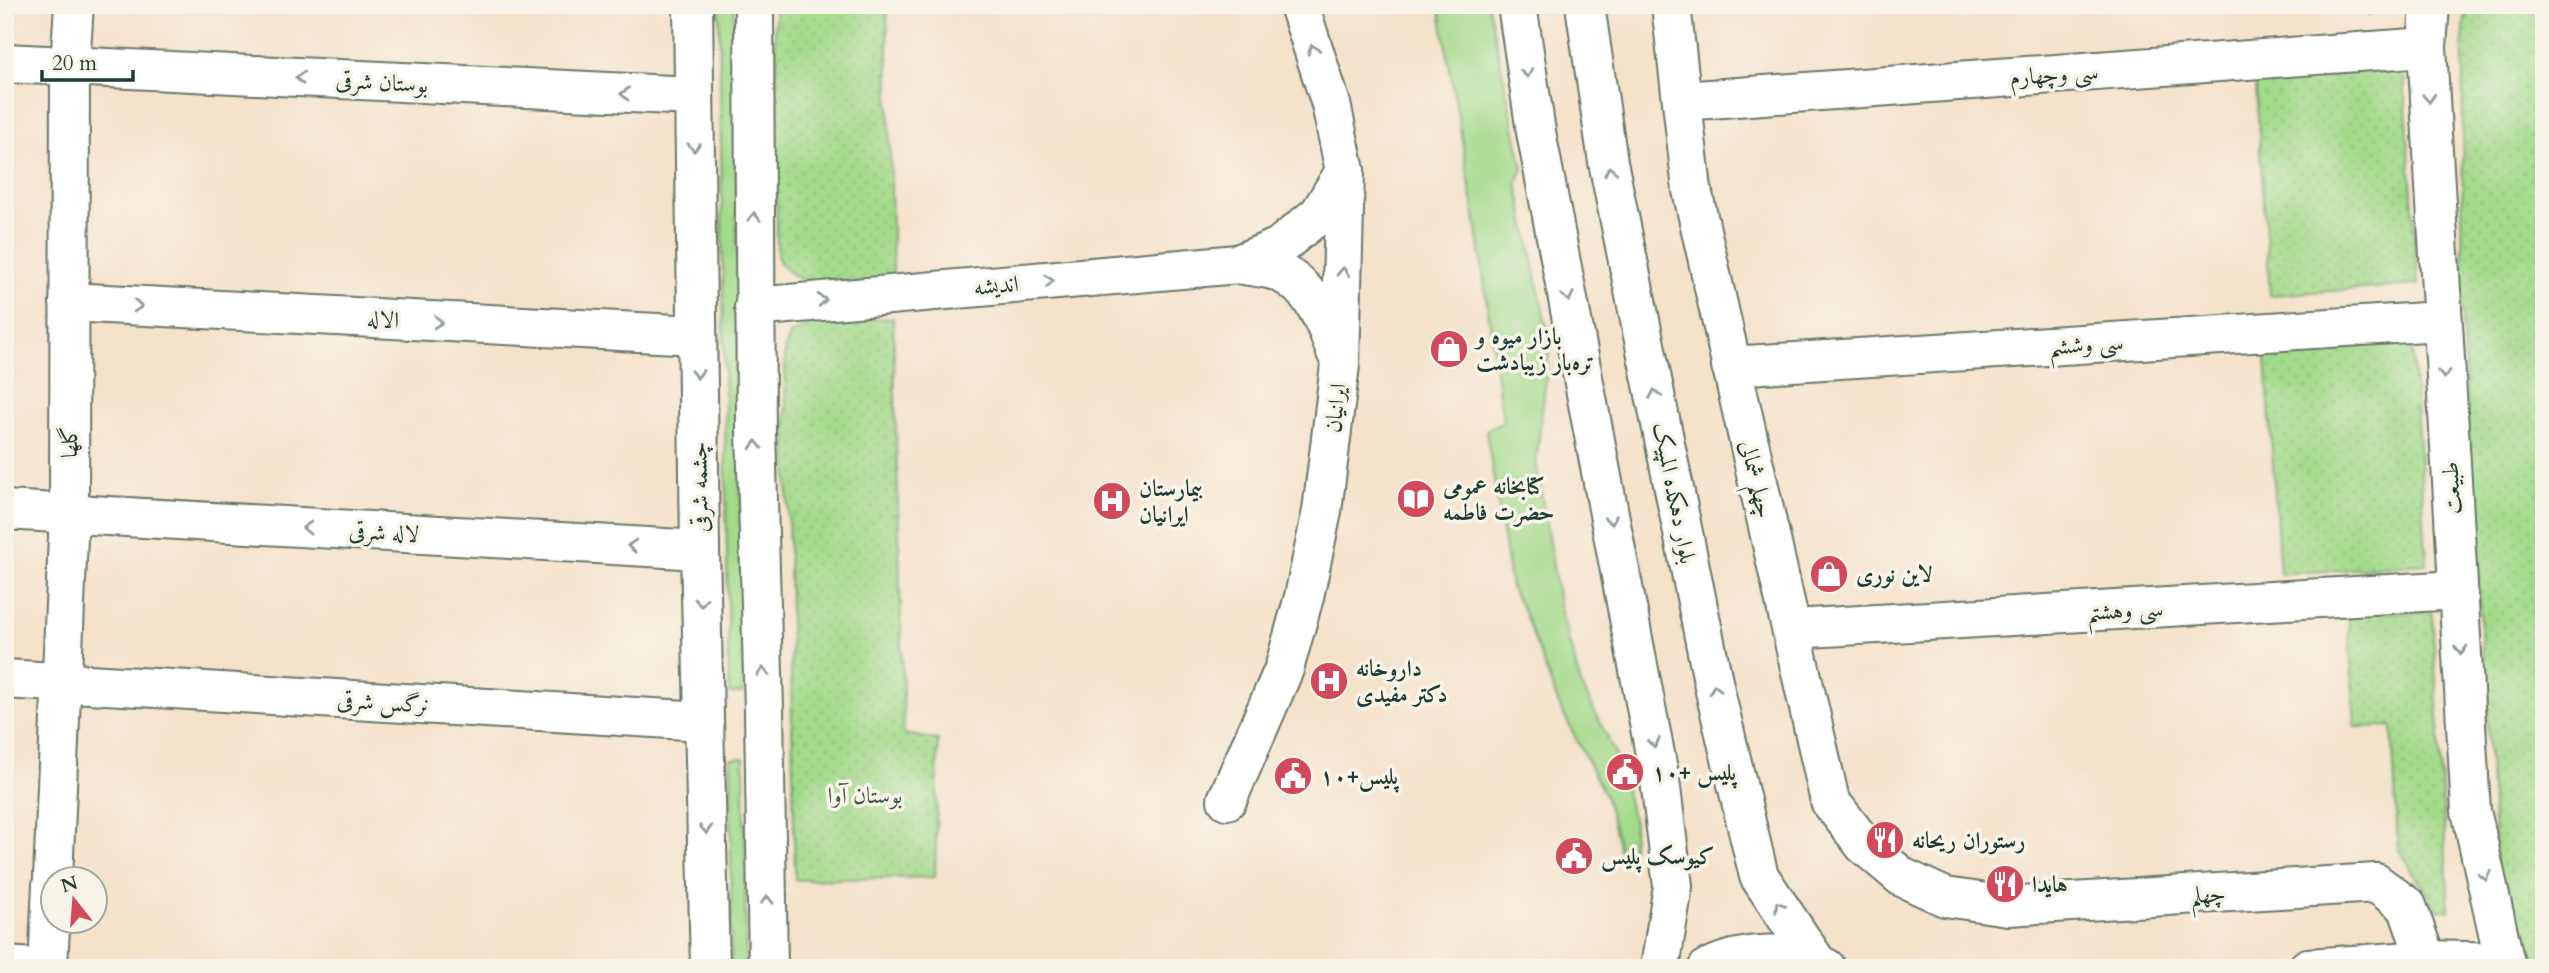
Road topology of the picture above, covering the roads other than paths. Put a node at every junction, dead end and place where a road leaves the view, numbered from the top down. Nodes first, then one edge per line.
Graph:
1 (74, 5) edge
2 (692, 5) edge
3 (754, 5) edge
4 (1299, 5) edge
5 (1517, 5) edge
6 (1586, 5) edge
7 (1671, 5) edge
8 (2430, 5) edge
9 (2427, 47) junction
10 (5, 62) edge
11 (70, 66) junction
12 (693, 96) junction
13 (1682, 101) junction
14 (1345, 171) junction
15 (1238, 264) junction
16 (69, 302) junction
17 (754, 307) junction
18 (2441, 321) junction
19 (696, 335) junction
20 (1340, 365) junction
21 (1731, 366) junction
22 (5, 510) edge
23 (69, 514) junction
24 (700, 550) junction
25 (2457, 590) junction
26 (1792, 629) junction
27 (5, 679) edge
28 (63, 683) junction
29 (703, 721) junction
30 (1227, 800) dead end
31 (54, 864) edge
32 (1945, 897) joint
33 (50, 934) edge
34 (2426, 960) junction
35 (1822, 965) edge
36 (2505, 965) edge
37 (5, 966) edge
38 (36, 968) edge
39 (48, 968) edge
40 (710, 968) edge
41 (768, 968) edge
42 (1660, 968) edge
43 (1708, 968) edge
44 (2308, 968) edge

1 - 11 street, گلها
2 - 12 street, چشمه شرقی
17 -> 3 street
14 -> 4 street, ایرانیان
5 -> 42 street
35 -> 6 street, بلوار دهکده المپیک
7 - 13 street, چهلم شمالی
8 - 9 street, طبیعت
9 - 13 street, سی وچهارم
9 -> 18 street, طبیعت
10 - 11 street, بوستان شرقی
12 -> 11 street, بوستان شرقی
11 - 16 street, گلها
12 -> 19 street, چشمه شرقی
13 - 21 street, چهلم شمالی
14 - 15 street
20 -> 14 street, ایرانیان
17 -> 15 street, اندیشه
15 - 20 street
16 -> 19 street, الاله
16 - 23 street, گلها
41 -> 17 street
18 - 21 street, سی وششم
18 -> 25 street, طبیعت
19 -> 24 street, چشمه شرقی
20 - 30 street, ایرانیان
21 - 26 street, چهلم شمالی
22 - 23 street, لاله شرقی
24 -> 23 street, لاله شرقی
23 - 28 street, گلها
24 -> 29 street, چشمه شرقی
25 - 26 street, سی وهشتم
25 -> 36 street, طبیعت
26 - 32 street, چهلم شمالی
27 - 28 street, نرگس شرقی
28 - 29 street, نرگس شرقی
28 - 31 street, گلها
29 -> 40 street, چشمه شرقی
32 - 34 street, چهلم
33 - 39 street
34 - 36 street
34 - 44 street
35 - 43 street
37 - 38 street

